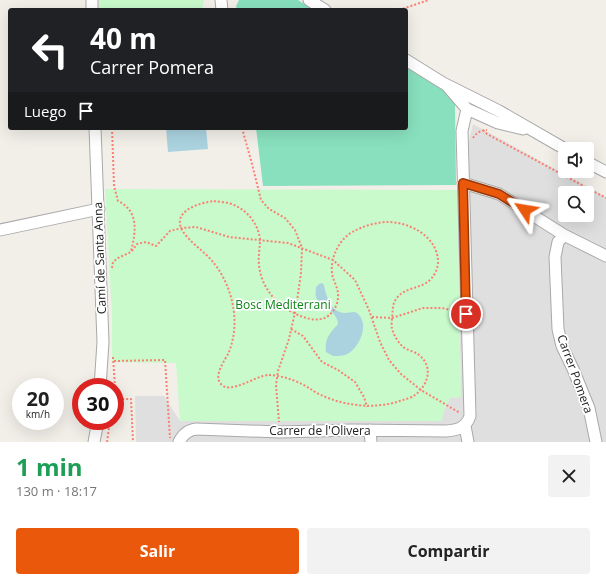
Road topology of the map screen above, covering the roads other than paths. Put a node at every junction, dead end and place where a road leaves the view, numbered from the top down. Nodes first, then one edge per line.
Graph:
1 (309, 0) edge
2 (322, 8) edge
3 (408, 61) edge
4 (443, 83) junction
5 (466, 109) junction
6 (499, 111) junction
7 (95, 130) edge
8 (533, 132) junction
9 (558, 145) edge
10 (594, 166) edge
11 (606, 172) edge
12 (463, 183) junction
13 (99, 208) junction
14 (0, 230) edge
15 (564, 235) junction
16 (606, 256) edge
17 (101, 378) edge
18 (465, 426) junction
19 (96, 430) edge
20 (370, 430) junction
21 (280, 432) edge
22 (94, 442) edge
23 (176, 442) edge
24 (371, 442) edge
25 (468, 442) edge
26 (596, 442) edge

1 - 2 street
3 - 4 street
4 - 5 street
4 - 6 street
5 - 6 street
5 - 8 street
5 - 12 street
6 - 8 street
7 - 13 street, Camí de Santa Anna
8 - 9 street
10 - 11 street
12 - 15 street
12 - 18 street
13 - 14 street
13 - 17 street, Camí de Santa Anna
15 - 16 street
15 - 26 street, Carrer Pomera
18 - 20 street, Carrer de l'Olivera
18 - 25 street
19 - 22 street
20 - 21 street, Carrer de l'Olivera
20 - 24 street
21 - 23 street, Carrer de l'Olivera

